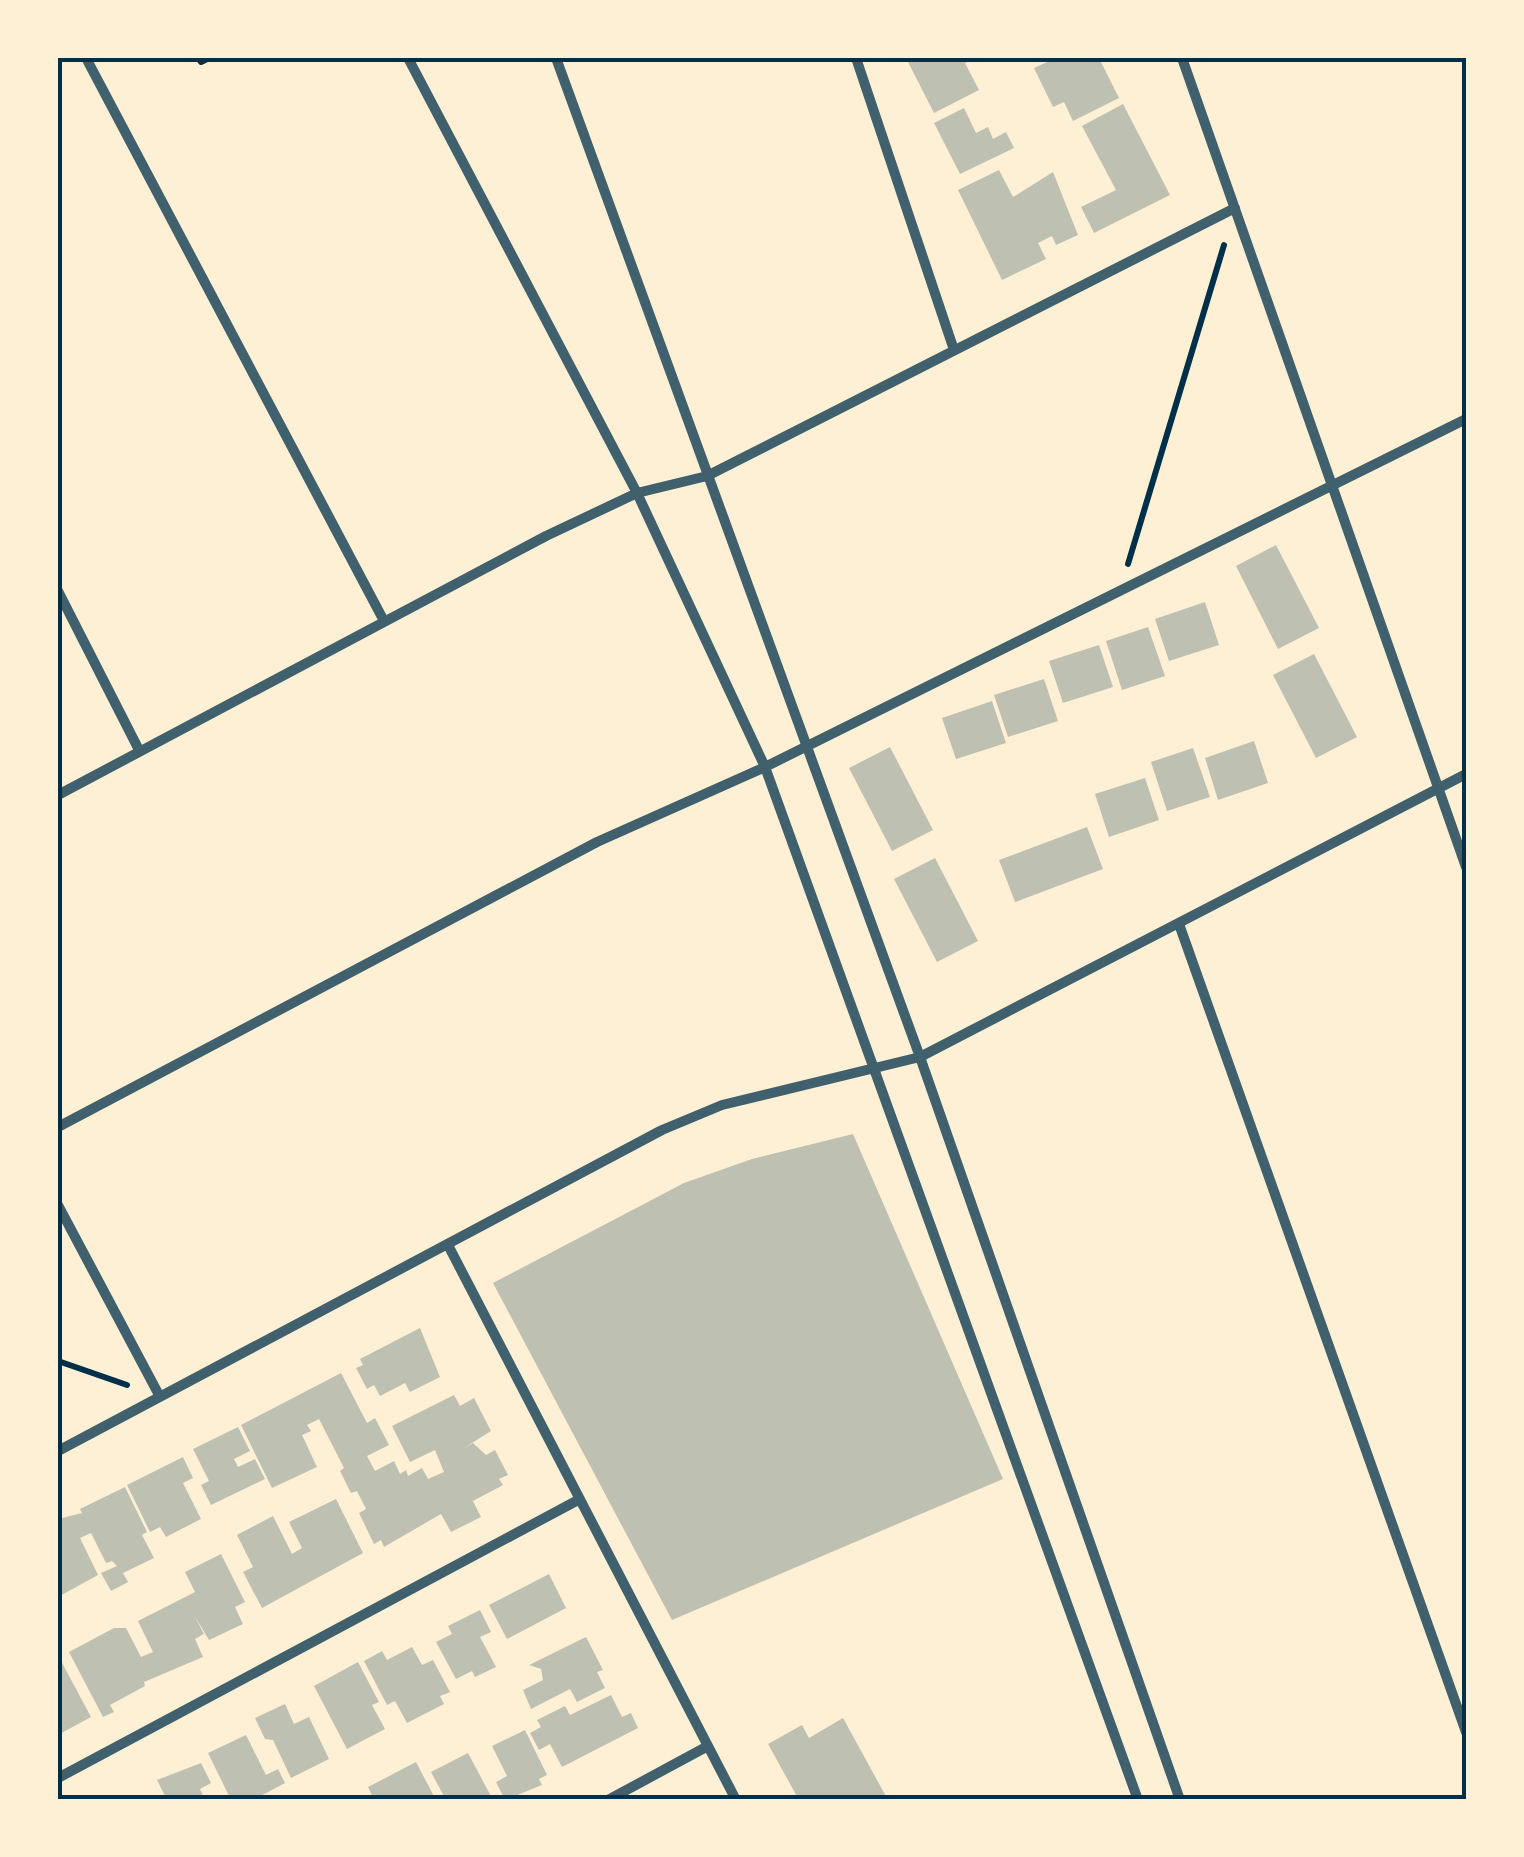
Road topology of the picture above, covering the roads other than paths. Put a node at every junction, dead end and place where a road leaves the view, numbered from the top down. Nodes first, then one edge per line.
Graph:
1 (86, 58) edge
2 (408, 58) edge
3 (556, 58) edge
4 (856, 58) edge
5 (1182, 58) edge
6 (1234, 208) junction
7 (954, 350) junction
8 (1466, 418) edge
9 (707, 476) junction
10 (1334, 484) junction
11 (637, 493) junction
12 (58, 591) edge
13 (384, 620) junction
14 (805, 746) junction
15 (139, 750) junction
16 (765, 767) junction
17 (1466, 774) edge
18 (1438, 789) junction
19 (58, 795) edge
20 (1466, 867) edge
21 (1179, 924) junction
22 (920, 1057) junction
23 (872, 1070) junction
24 (58, 1127) edge
25 (58, 1206) edge
26 (448, 1244) junction
27 (159, 1395) junction
28 (58, 1451) edge
29 (580, 1499) junction
30 (1466, 1732) edge
31 (708, 1746) junction
32 (58, 1778) edge
33 (608, 1800) edge
34 (736, 1800) edge
35 (1138, 1800) edge
36 (1180, 1800) edge

1 - 13 street
2 - 11 street
3 - 9 street
4 - 7 street
5 - 6 street
6 - 7 street
6 - 10 street
7 - 9 street
8 - 10 street
9 - 11 street
9 - 14 street
10 - 14 street
10 - 18 street
11 - 13 street
11 - 16 street
12 - 15 street
13 - 15 street
14 - 16 street
14 - 22 street
15 - 19 street
16 - 23 street
16 - 24 street
17 - 18 street
18 - 20 street
18 - 21 street
21 - 22 street
21 - 30 street
22 - 23 street
22 - 36 street
23 - 26 street
23 - 35 street
25 - 27 street
26 - 27 street
26 - 29 street
27 - 28 street
29 - 31 street
29 - 32 street
31 - 33 street
31 - 34 street

